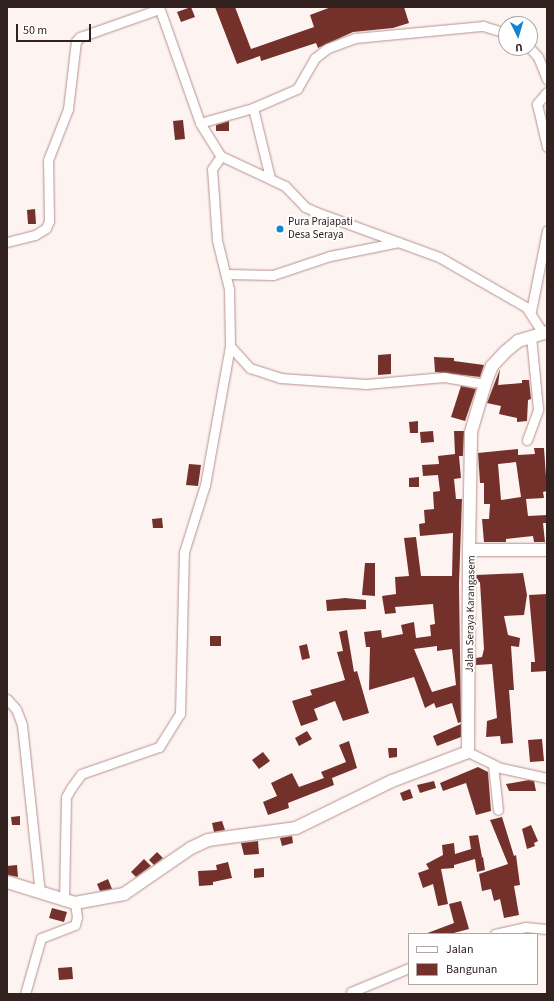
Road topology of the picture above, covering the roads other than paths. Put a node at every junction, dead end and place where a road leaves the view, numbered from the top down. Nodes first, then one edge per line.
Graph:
1 (159, 8) edge
2 (498, 31) edge
3 (537, 56) edge
4 (547, 79) edge
5 (547, 92) edge
6 (253, 108) junction
7 (200, 123) junction
8 (547, 147) edge
9 (221, 156) junction
10 (270, 178) junction
11 (547, 231) edge
12 (400, 241) junction
13 (7, 242) edge
14 (226, 274) junction
15 (532, 311) junction
16 (540, 333) edge
17 (230, 346) junction
18 (485, 384) junction
19 (527, 440) dead end
20 (469, 550) junction
21 (547, 550) edge
22 (7, 699) edge
23 (468, 752) junction
24 (493, 765) junction
25 (547, 778) edge
26 (498, 810) dead end
27 (7, 882) edge
28 (40, 893) junction
29 (70, 902) junction
30 (547, 929) edge
31 (499, 933) edge
32 (408, 968) edge
33 (351, 992) dead end
34 (25, 994) edge

1 - 7 street
1 - 13 street
2 - 6 street
3 - 4 street
5 - 8 street
6 - 7 street
6 - 10 street
7 - 9 street
9 - 10 street
9 - 14 street
10 - 12 street
11 - 15 street
12 - 14 street
12 - 15 street
14 - 17 street
15 - 16 street
16 - 18 street
16 - 19 street
17 - 18 street
17 - 29 street
18 - 20 street
20 - 21 street, Jalan Seraya Karangasem
20 - 23 street, Jalan Seraya Karangasem
22 - 28 street
23 - 24 street
23 - 29 street
24 - 25 street
24 - 26 street
27 - 28 street
28 - 29 street
29 - 34 street
30 - 31 street
32 - 33 street

